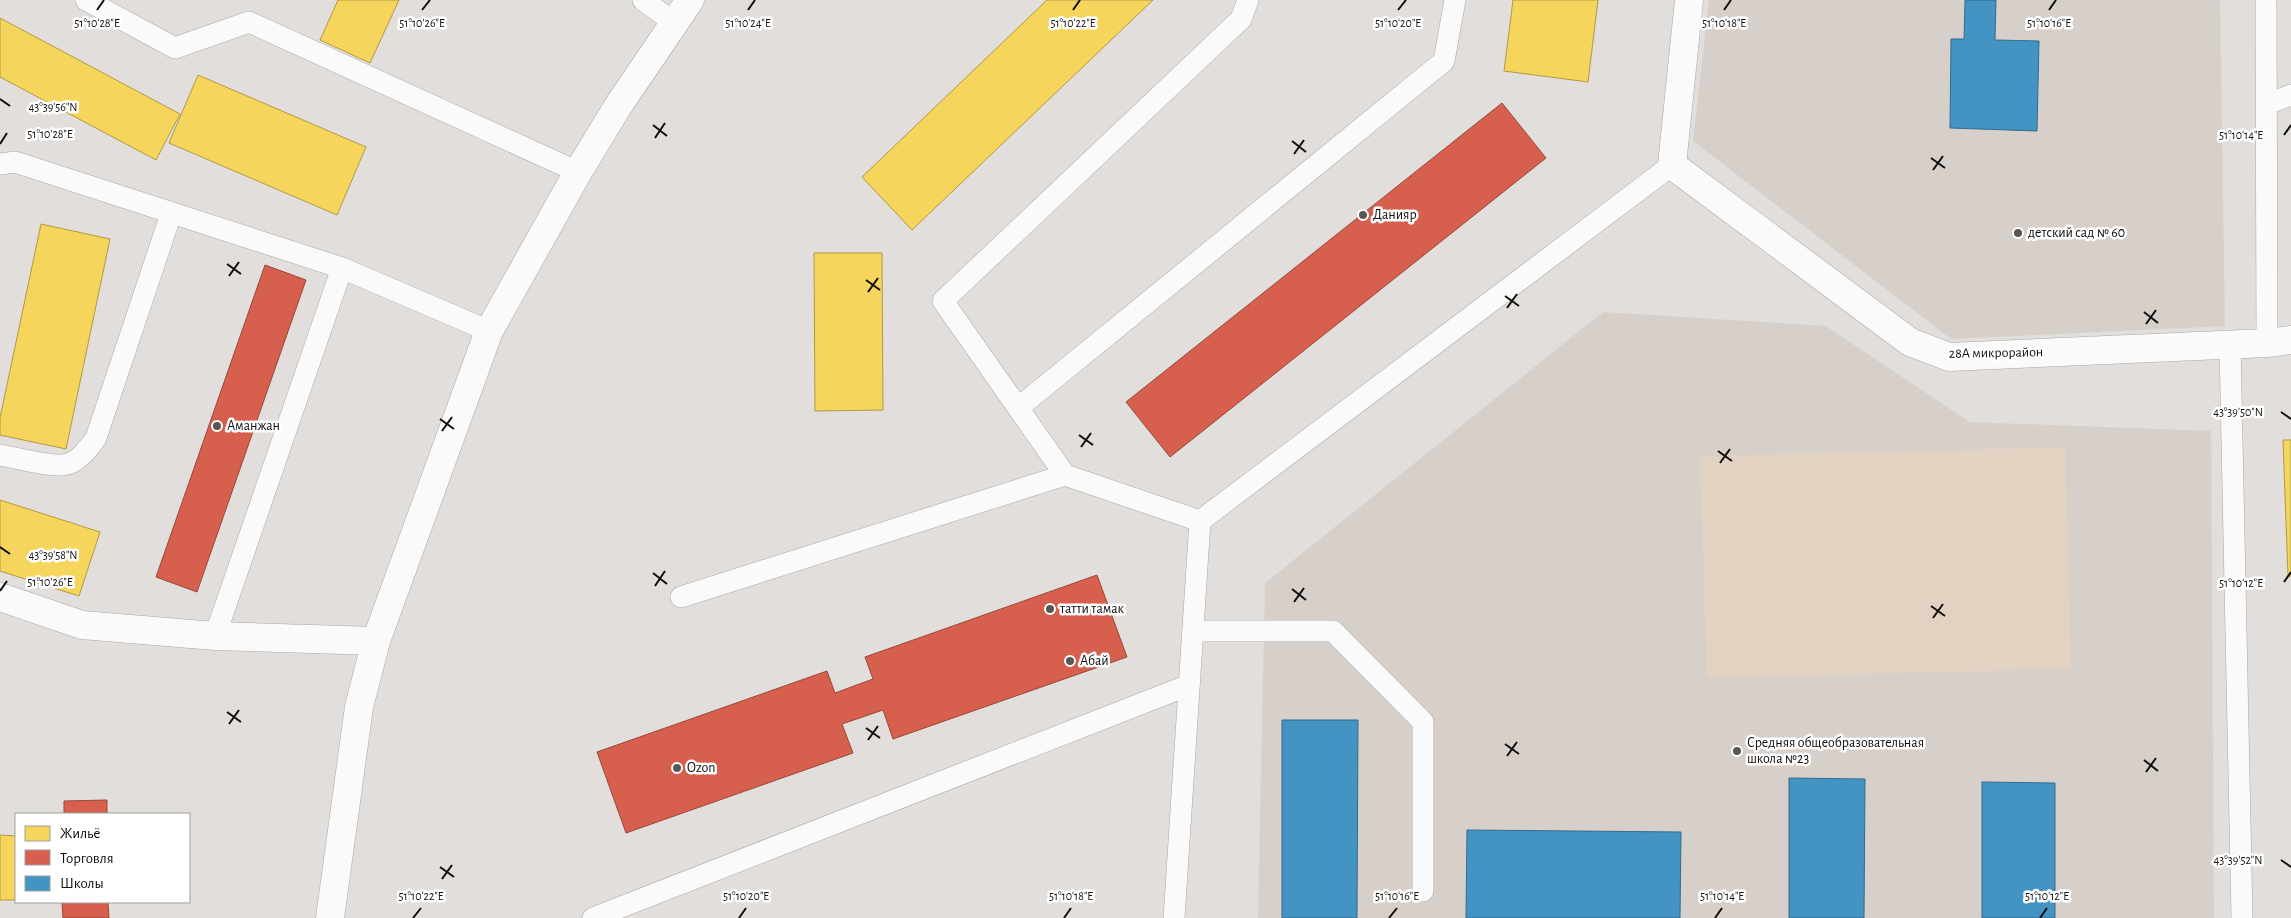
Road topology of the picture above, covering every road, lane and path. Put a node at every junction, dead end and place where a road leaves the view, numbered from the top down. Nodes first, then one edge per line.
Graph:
1 (86, 0) edge
2 (643, 0) edge
3 (690, 0) edge
4 (1248, 0) edge
5 (1455, 0) edge
6 (1689, 0) edge
7 (2266, 0) edge
8 (673, 22) junction
9 (2291, 95) edge
10 (2267, 104) junction
11 (0, 164) edge
12 (1672, 165) junction
13 (578, 172) junction
14 (172, 214) junction
15 (342, 268) junction
16 (489, 331) junction
17 (2279, 341) edge
18 (2230, 345) junction
19 (1018, 408) junction
20 (0, 455) edge
21 (1065, 475) junction
22 (1200, 520) junction
23 (0, 597) edge
24 (681, 598) dead end
25 (1193, 630) junction
26 (215, 636) junction
27 (376, 641) junction
28 (1190, 685) junction
29 (1423, 891) dead end
30 (330, 918) edge
31 (592, 918) edge
32 (1174, 918) edge
33 (2242, 918) edge

1 - 13 lane
2 - 8 lane
3 - 8 street
4 - 19 lane
5 - 19 lane
6 - 12 street
7 - 10 lane
8 - 13 street
9 - 10 lane
10 - 17 lane
11 - 14 lane
12 - 18 street, 28А микрорайон
12 - 22 lane
13 - 16 street
14 - 15 lane
14 - 20 lane
15 - 16 lane
15 - 26 lane
16 - 27 street
17 - 18 street, 28А микрорайон
18 - 33 lane
19 - 21 lane
21 - 22 lane
21 - 24 lane
22 - 25 lane
23 - 26 street
25 - 28 lane
25 - 29 lane
26 - 27 street
27 - 30 street
28 - 31 lane
28 - 32 lane

